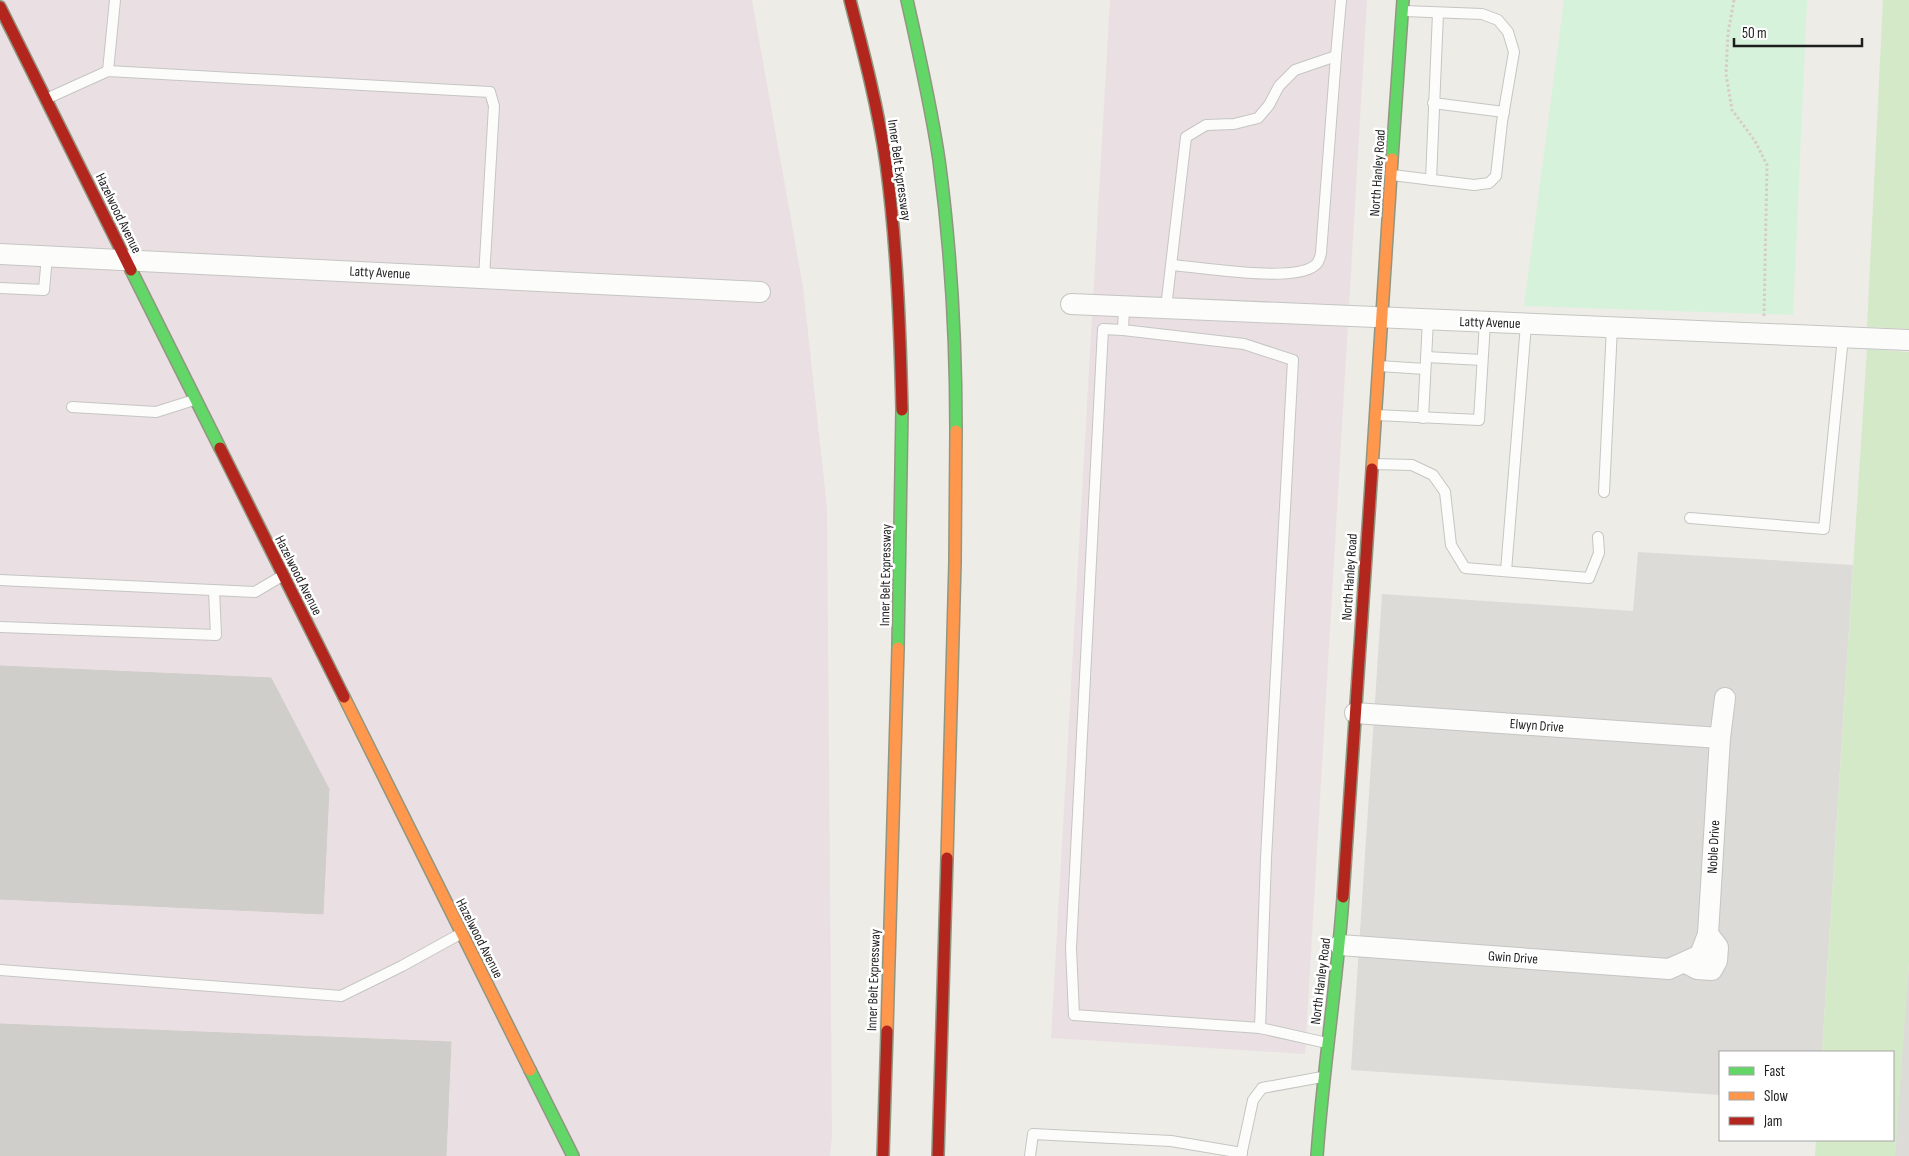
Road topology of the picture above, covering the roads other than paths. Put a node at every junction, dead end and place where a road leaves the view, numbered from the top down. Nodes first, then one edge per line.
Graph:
1 (115, 0) edge
2 (850, 0) edge
3 (907, 0) edge
4 (1341, 0) edge
5 (1403, 6) edge
6 (0, 8) edge
7 (1438, 13) junction
8 (1336, 56) junction
9 (108, 71) junction
10 (46, 99) junction
11 (1433, 102) junction
12 (1504, 112) junction
13 (1392, 175) junction
14 (1430, 180) junction
15 (0, 254) edge
16 (48, 256) junction
17 (125, 260) junction
18 (1171, 264) junction
19 (484, 278) junction
20 (0, 288) edge
21 (760, 292) dead end
22 (1071, 304) dead end
23 (1124, 307) junction
24 (1166, 308) junction
25 (1383, 318) junction
26 (1428, 320) junction
27 (1485, 322) junction
28 (1526, 324) junction
29 (1612, 327) junction
30 (1123, 330) junction
31 (1843, 337) junction
32 (1909, 340) edge
33 (1426, 357) junction
34 (1482, 360) junction
35 (1380, 366) junction
36 (1425, 369) junction
37 (195, 399) junction
38 (72, 407) dead end
39 (1376, 415) junction
40 (1422, 418) junction
41 (1372, 464) junction
42 (1604, 492) dead end
43 (1690, 518) dead end
44 (1598, 537) dead end
45 (1506, 571) junction
46 (283, 576) junction
47 (0, 580) edge
48 (214, 590) junction
49 (0, 627) edge
50 (1725, 698) dead end
51 (1355, 713) junction
52 (1720, 738) junction
53 (461, 933) junction
54 (1340, 945) junction
55 (1693, 959) joint
56 (0, 970) edge
57 (1260, 1028) junction
58 (1328, 1043) junction
59 (1323, 1076) junction
60 (1242, 1154) edge
61 (572, 1156) edge
62 (883, 1156) edge
63 (938, 1156) edge
64 (1030, 1156) edge
65 (1317, 1156) edge

1 - 9 lane
2 - 62 main road, Inner Belt Expressway
3 - 63 main road
4 - 8 lane
5 - 7 lane
5 - 13 main road, North Hanley Road
6 - 10 main road, Hazelwood Avenue
7 - 11 lane
7 - 12 lane
8 - 18 lane
8 - 18 lane
9 - 10 lane
9 - 19 lane
10 - 17 main road, Hazelwood Avenue
11 - 12 lane
11 - 14 lane
12 - 14 lane
13 - 14 lane
13 - 25 main road, North Hanley Road
15 - 16 street, Latty Avenue
16 - 17 street, Latty Avenue
16 - 20 lane
17 - 19 street, Latty Avenue
17 - 37 main road, Hazelwood Avenue
18 - 24 lane
19 - 21 street, Latty Avenue
22 - 23 street, Latty Avenue
23 - 24 street, Latty Avenue
23 - 30 lane
24 - 25 street, Latty Avenue
25 - 26 street, Latty Avenue
25 - 35 main road, North Hanley Road
26 - 27 street, Latty Avenue
26 - 33 lane
27 - 28 street, Latty Avenue
27 - 34 lane
28 - 29 street, Latty Avenue
28 - 45 lane
29 - 31 street, Latty Avenue
29 - 42 lane
30 - 57 lane
30 - 57 lane
31 - 32 street, Latty Avenue
31 - 43 lane
33 - 34 lane
33 - 36 lane
34 - 40 lane
35 - 36 lane
35 - 39 main road, North Hanley Road
36 - 40 lane
37 - 38 lane
37 - 46 main road, Hazelwood Avenue
39 - 40 lane
39 - 41 main road, North Hanley Road
41 - 45 lane
41 - 51 main road, North Hanley Road
44 - 45 lane
46 - 48 lane
46 - 53 main road, Hazelwood Avenue
47 - 48 lane
48 - 49 lane
50 - 52 street, Noble Drive
51 - 52 street, Elwyn Drive
51 - 54 main road, North Hanley Road
52 - 55 street, Noble Drive
53 - 56 lane
53 - 61 main road, Hazelwood Avenue
54 - 55 street, Gwin Drive
54 - 58 main road, North Hanley Road
57 - 58 lane
58 - 59 main road, North Hanley Road
59 - 60 lane
59 - 65 main road, North Hanley Road
60 - 64 lane

